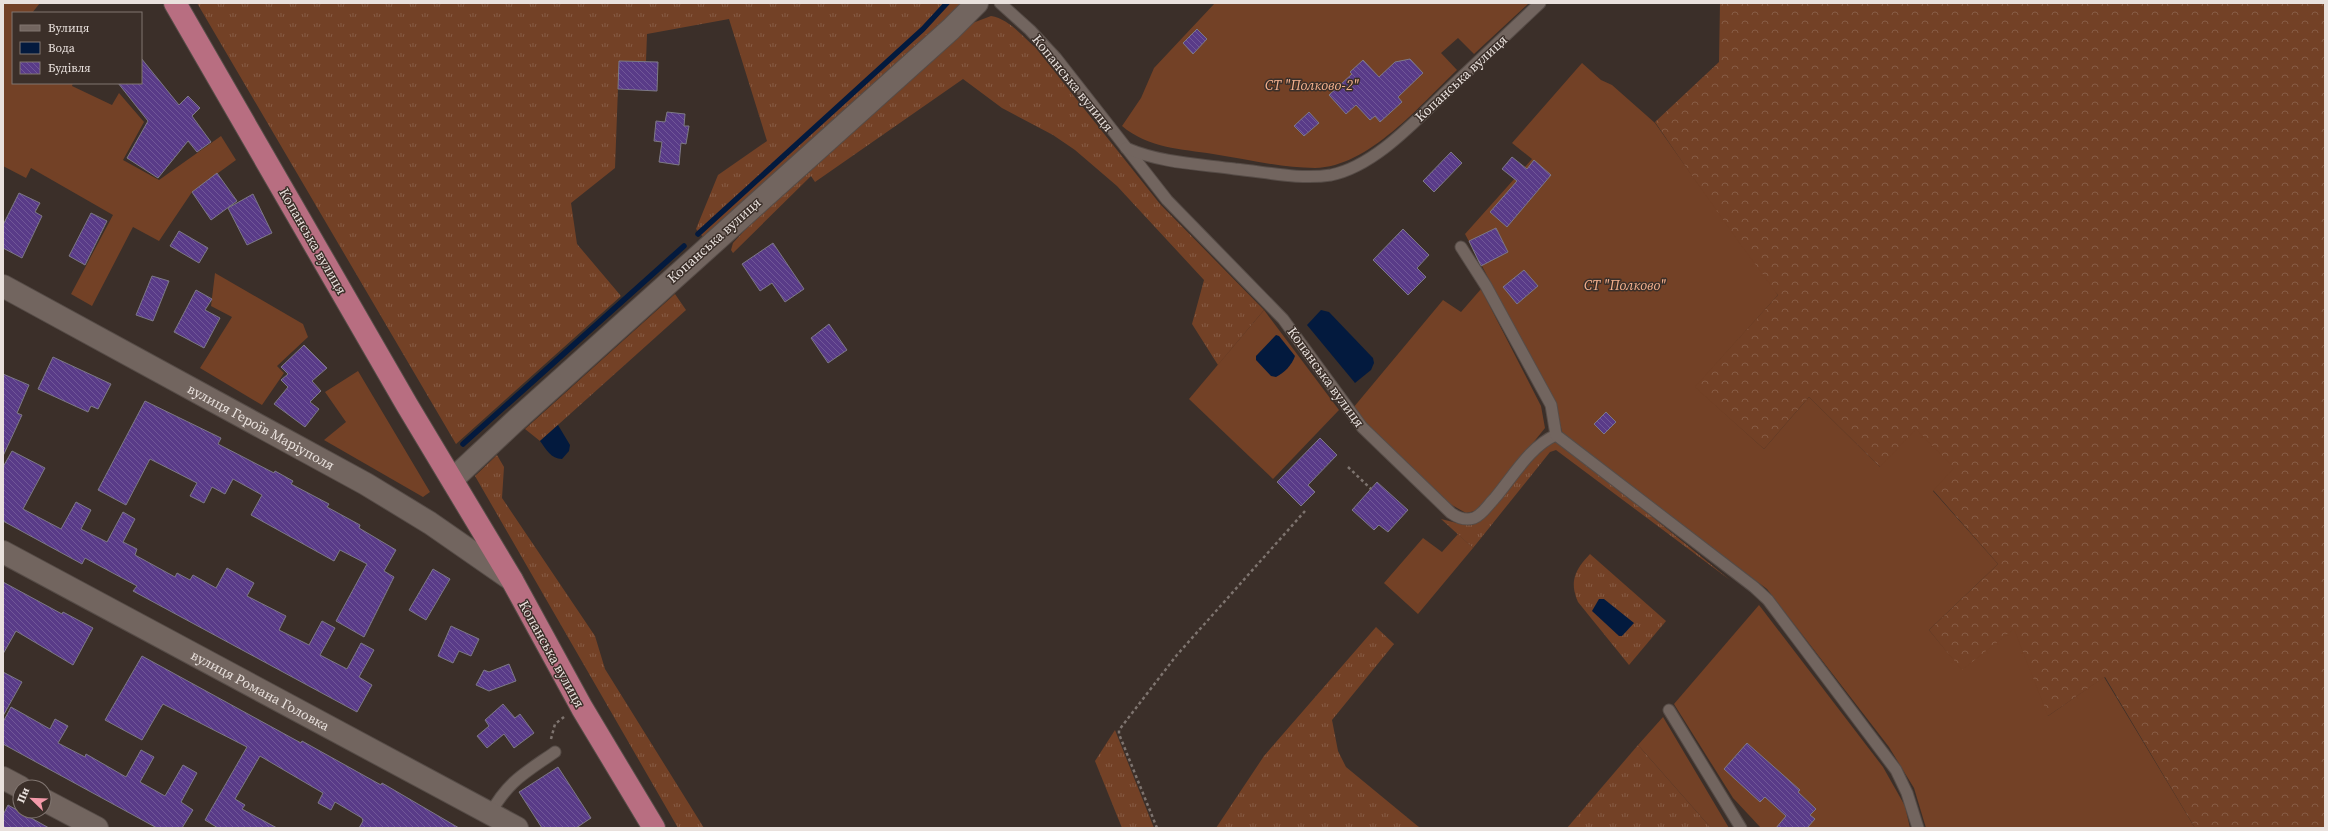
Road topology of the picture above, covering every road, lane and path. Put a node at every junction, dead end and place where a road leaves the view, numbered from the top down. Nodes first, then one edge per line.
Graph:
1 (175, 3) edge
2 (977, 3) edge
3 (1000, 3) edge
4 (1540, 3) edge
5 (1125, 148) junction
6 (1462, 247) dead end
7 (3, 286) edge
8 (1556, 435) junction
9 (1348, 467) dead end
10 (453, 479) junction
11 (1371, 488) dead end
12 (1305, 511) dead end
13 (3, 552) edge
14 (512, 580) junction
15 (582, 708) junction
16 (1669, 710) dead end
17 (555, 752) joint
18 (3, 778) edge
19 (12, 783) edge
20 (52, 804) edge
21 (490, 814) junction
22 (97, 828) edge
23 (517, 828) edge
24 (654, 828) edge
25 (1157, 828) edge
26 (1741, 828) edge
27 (1918, 828) edge

1 - 10 highway, Копанська вулиця
2 - 10 street, Копанська вулиця
3 - 5 lane, Копанська вулиця
4 - 5 lane, Копанська вулиця
5 - 8 lane, Копанська вулиця
6 - 8 lane
7 - 14 street, вулиця Героїв Маріуполя
8 - 27 lane
9 - 11 path
10 - 14 highway, Копанська вулиця
12 - 25 path
13 - 21 street, вулиця Романа Головка
14 - 15 highway, Копанська вулиця
15 - 17 path
15 - 24 highway, Копанська вулиця
16 - 26 lane
17 - 21 lane
18 - 19 street
20 - 22 street
21 - 23 street, вулиця Романа Головка

